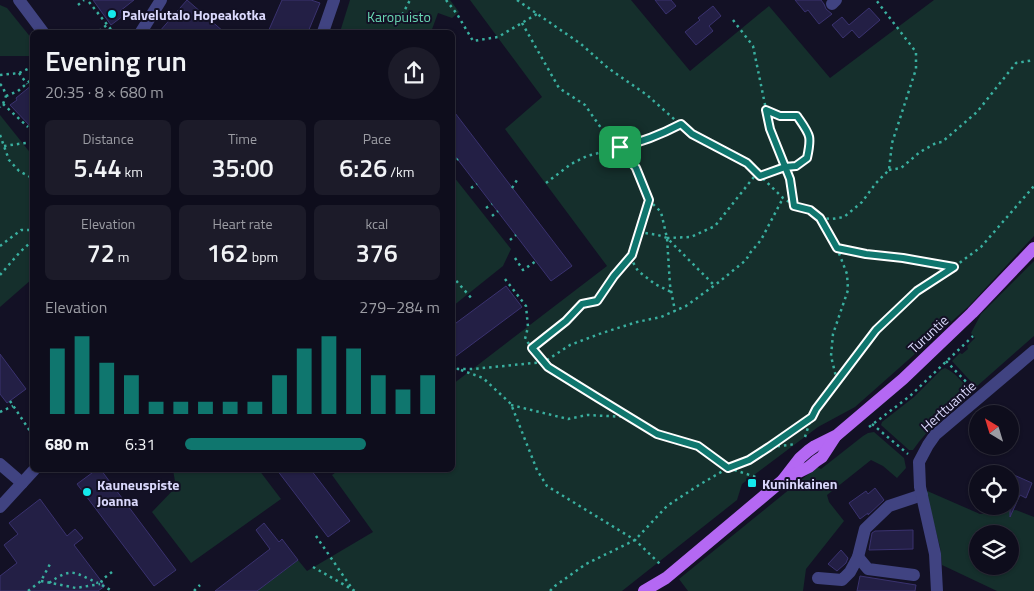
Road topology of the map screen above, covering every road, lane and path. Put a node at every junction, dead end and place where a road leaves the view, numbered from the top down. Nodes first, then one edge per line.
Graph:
1 (19, 0) edge
2 (84, 0) edge
3 (161, 0) edge
4 (334, 0) edge
5 (410, 0) edge
6 (446, 0) edge
7 (517, 0) edge
8 (876, 0) edge
9 (89, 2) dead end
10 (78, 5) dead end
11 (538, 14) junction
12 (733, 20) dead end
13 (522, 23) junction
14 (107, 25) junction
15 (42, 30) edge
16 (100, 30) edge
17 (111, 30) edge
18 (142, 30) edge
19 (323, 30) edge
20 (394, 30) edge
21 (1034, 60) edge
22 (30, 68) edge
23 (18, 73) junction
24 (0, 75) edge
25 (30, 81) edge
26 (0, 84) edge
27 (27, 84) junction
28 (6, 96) junction
29 (3, 104) junction
30 (0, 107) edge
31 (766, 110) junction
32 (681, 124) junction
33 (28, 127) dead end
34 (0, 135) edge
35 (30, 142) edge
36 (4, 146) junction
37 (620, 147) junction
38 (458, 159) dead end
39 (455, 162) edge
40 (785, 167) junction
41 (889, 170) junction
42 (759, 174) junction
43 (30, 177) edge
44 (517, 180) dead end
45 (546, 183) dead end
46 (477, 184) dead end
47 (1034, 186) edge
48 (471, 188) dead end
49 (512, 188) dead end
50 (783, 198) junction
51 (649, 200) junction
52 (492, 204) dead end
53 (794, 206) junction
54 (486, 208) dead end
55 (498, 211) dead end
56 (492, 216) dead end
57 (820, 218) junction
58 (30, 230) edge
59 (640, 232) junction
60 (516, 235) dead end
61 (667, 238) junction
62 (510, 240) dead end
63 (30, 243) edge
64 (0, 246) edge
65 (837, 248) junction
66 (1034, 248) edge
67 (630, 257) junction
68 (515, 258) dead end
69 (536, 262) dead end
70 (954, 267) junction
71 (0, 275) edge
72 (455, 279) edge
73 (505, 279) dead end
74 (714, 286) junction
75 (672, 292) junction
76 (473, 300) dead end
77 (675, 311) junction
78 (973, 336) dead end
79 (532, 348) junction
80 (1034, 351) edge
81 (946, 361) junction
82 (544, 362) junction
83 (455, 366) edge
84 (458, 369) junction
85 (837, 381) junction
86 (974, 393) dead end
87 (10, 401) dead end
88 (511, 404) junction
89 (13, 406) junction
90 (0, 412) edge
91 (630, 417) junction
92 (872, 424) junction
93 (864, 430) dead end
94 (30, 431) edge
95 (802, 445) dead end
96 (769, 447) junction
97 (912, 456) dead end
98 (0, 464) edge
99 (728, 468) junction
100 (32, 472) edge
101 (759, 478) dead end
102 (22, 482) junction
103 (922, 495) junction
104 (0, 507) edge
105 (316, 536) dead end
106 (635, 540) junction
107 (858, 557) junction
108 (50, 564) dead end
109 (313, 567) dead end
110 (112, 572) dead end
111 (914, 575) dead end
112 (668, 576) junction
113 (818, 578) dead end
114 (41, 581) junction
115 (49, 583) junction
116 (100, 584) junction
117 (200, 585) dead end
118 (36, 586) junction
119 (76, 589) edge
120 (354, 590) edge
121 (28, 591) edge
122 (39, 591) edge
123 (112, 591) edge
124 (194, 591) edge
125 (550, 591) edge
126 (644, 591) edge
127 (656, 591) edge
128 (937, 591) edge

1 - 15 street
2 - 10 path
3 - 18 street
4 - 19 street
5 - 20 path
6 - 13 path
7 - 11 path
8 - 41 path
9 - 14 path
11 - 13 path
11 - 32 path
12 - 31 path
13 - 37 path
14 - 16 path
14 - 17 path
21 - 41 path
22 - 23 path
23 - 24 path
23 - 27 path
25 - 27 path
26 - 28 path
27 - 28 path
28 - 29 path
29 - 30 path
29 - 33 path
31 - 40 path
31 - 40 path
32 - 37 path
32 - 42 path
34 - 36 path
35 - 36 path
36 - 43 path
37 - 45 path
37 - 51 path
38 - 39 path
40 - 42 path
40 - 53 path
41 - 57 path
42 - 50 path
42 - 61 path
44 - 49 path
46 - 48 path
47 - 70 path
50 - 53 path
50 - 74 path
51 - 59 path
51 - 61 path
52 - 54 path
53 - 57 path
55 - 56 path
57 - 65 path
58 - 64 path
59 - 61 path
59 - 67 path
60 - 62 path
61 - 74 path
61 - 75 path
63 - 71 path
65 - 70 path
65 - 85 path
66 - 112 main road, Turuntie
67 - 75 path
67 - 79 path
68 - 69 path
70 - 85 path
72 - 76 path
73 - 79 path
74 - 77 path
75 - 77 path
77 - 82 path
78 - 81 path
79 - 82 path
80 - 103 street, Herttuantie
81 - 86 path
81 - 92 path
82 - 84 path
82 - 91 path
83 - 84 path
84 - 88 path
85 - 96 path
87 - 89 path
88 - 91 path
88 - 106 path
89 - 90 path
89 - 94 path
91 - 99 path
92 - 93 path
92 - 97 path
95 - 96 path
96 - 99 path
98 - 102 street
99 - 101 path
99 - 106 path
100 - 102 street
102 - 104 street
103 - 107 street
103 - 128 street, Herttuantie
105 - 120 path
106 - 112 path
106 - 125 path
107 - 111 street
107 - 113 street
108 - 114 path
109 - 120 path
110 - 116 path
112 - 126 main road, Turuntie
112 - 127 main road, Turuntie
114 - 115 path
114 - 118 path
115 - 116 path
115 - 119 path
116 - 119 path
116 - 123 path
117 - 124 path
118 - 121 path
118 - 122 path

